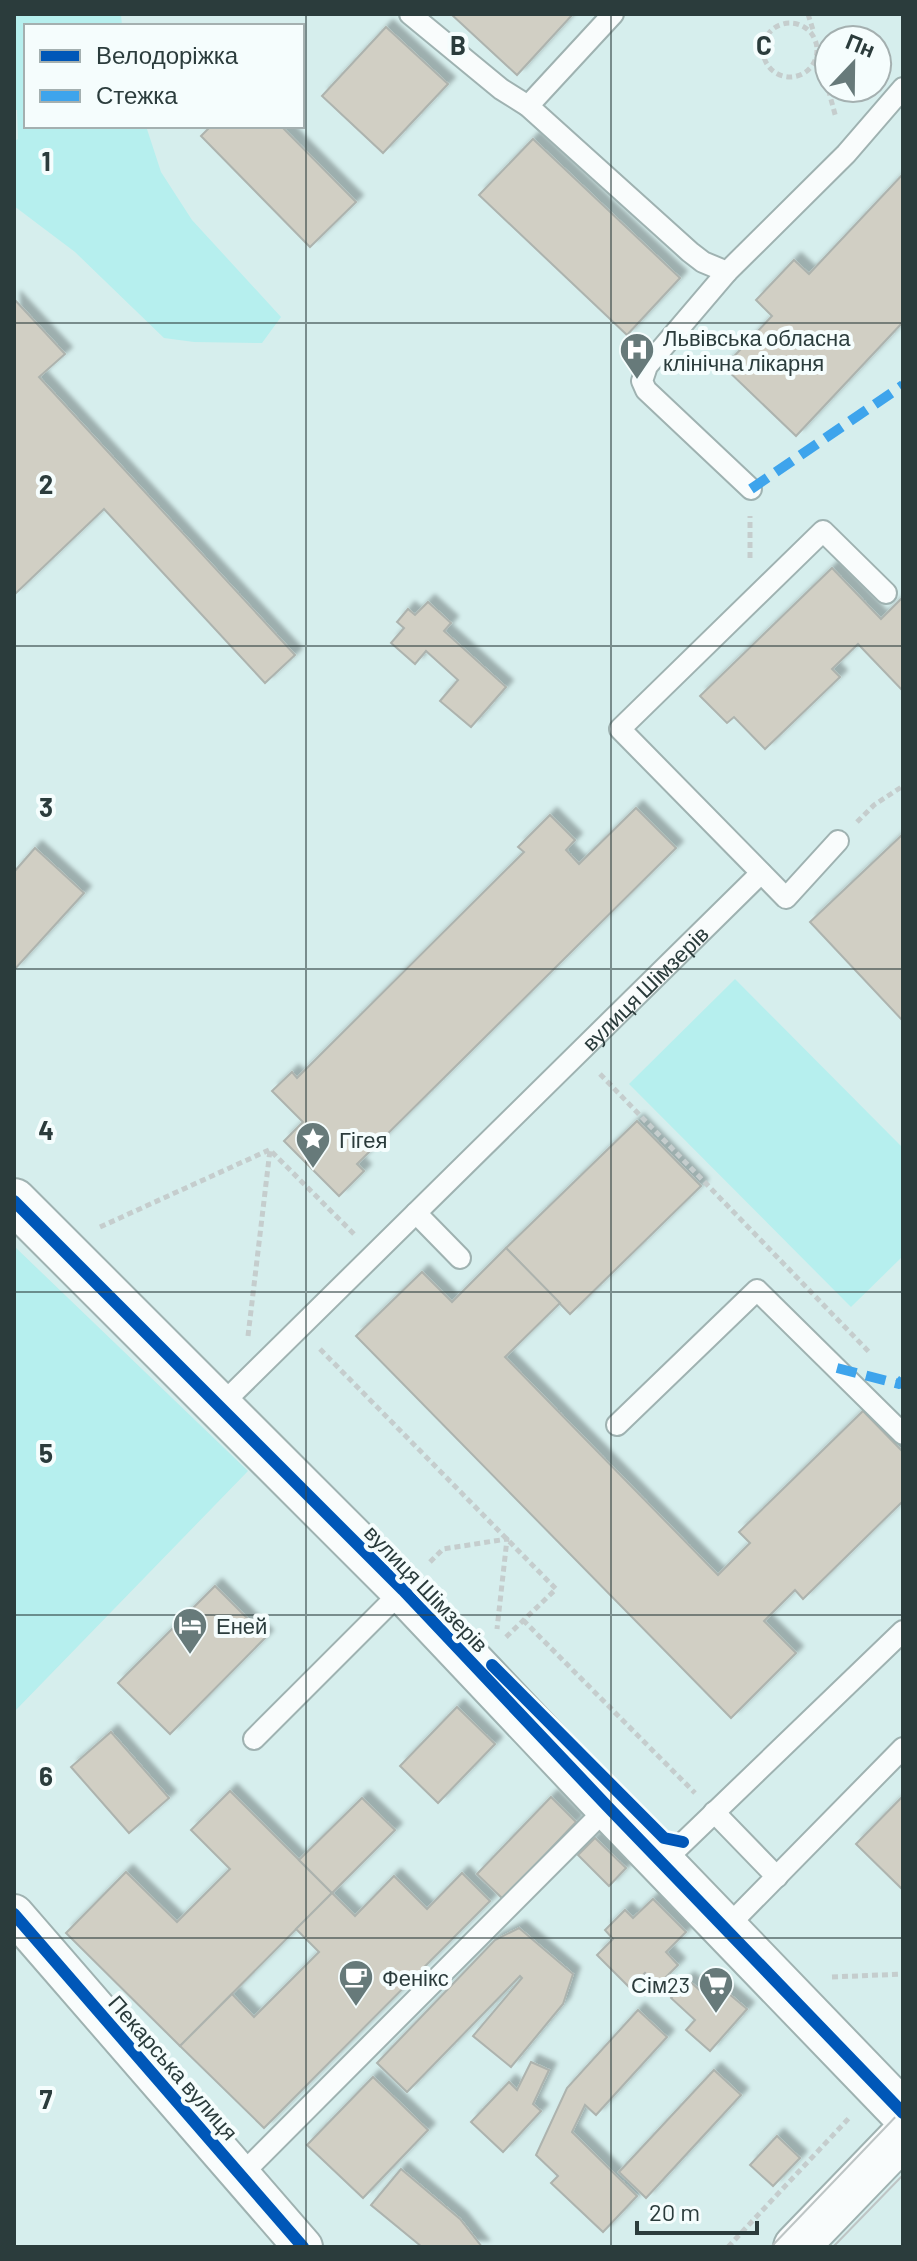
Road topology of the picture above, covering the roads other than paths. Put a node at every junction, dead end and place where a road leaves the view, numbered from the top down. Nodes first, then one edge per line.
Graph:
1 (410, 14) edge
2 (613, 14) edge
3 (903, 88) edge
4 (528, 106) junction
5 (727, 272) junction
6 (751, 489) road end
7 (886, 593) dead end
8 (838, 841) dead end
9 (761, 873) junction
10 (14, 1201) edge
11 (416, 1213) junction
12 (460, 1258) dead end
13 (231, 1395) junction
14 (617, 1425) dead end
15 (903, 1434) edge
16 (403, 1590) junction
17 (903, 1631) edge
18 (254, 1739) dead end
19 (903, 1748) edge
20 (608, 1807) junction
21 (714, 1812) junction
22 (662, 1863) junction
23 (777, 1877) junction
24 (14, 1914) edge
25 (725, 1929) junction
26 (890, 2100) edge
27 (903, 2136) edge
28 (241, 2175) junction
29 (303, 2247) edge
30 (796, 2247) edge

1 - 4 lane
2 - 4 lane
3 - 5 lane
4 - 5 lane
5 - 6 lane
7 - 9 lane
8 - 9 lane
9 - 11 lane, вулиця Шімзерів
10 - 13 street, вулиця Шімзерів
11 - 12 lane
11 - 13 lane, вулиця Шімзерів
13 - 16 street, вулиця Шімзерів
14 - 15 lane
16 - 18 lane
16 - 20 street, вулиця Шімзерів
17 - 21 lane
19 - 23 lane
20 - 22 street, вулиця Шімзерів
20 - 28 lane
21 - 22 lane
21 - 23 lane
22 - 25 street, вулиця Шімзерів
23 - 25 lane
24 - 28 street, Пекарська вулиця
25 - 26 street, вулиця Шімзерів
27 - 30 street
28 - 29 street, Пекарська вулиця

